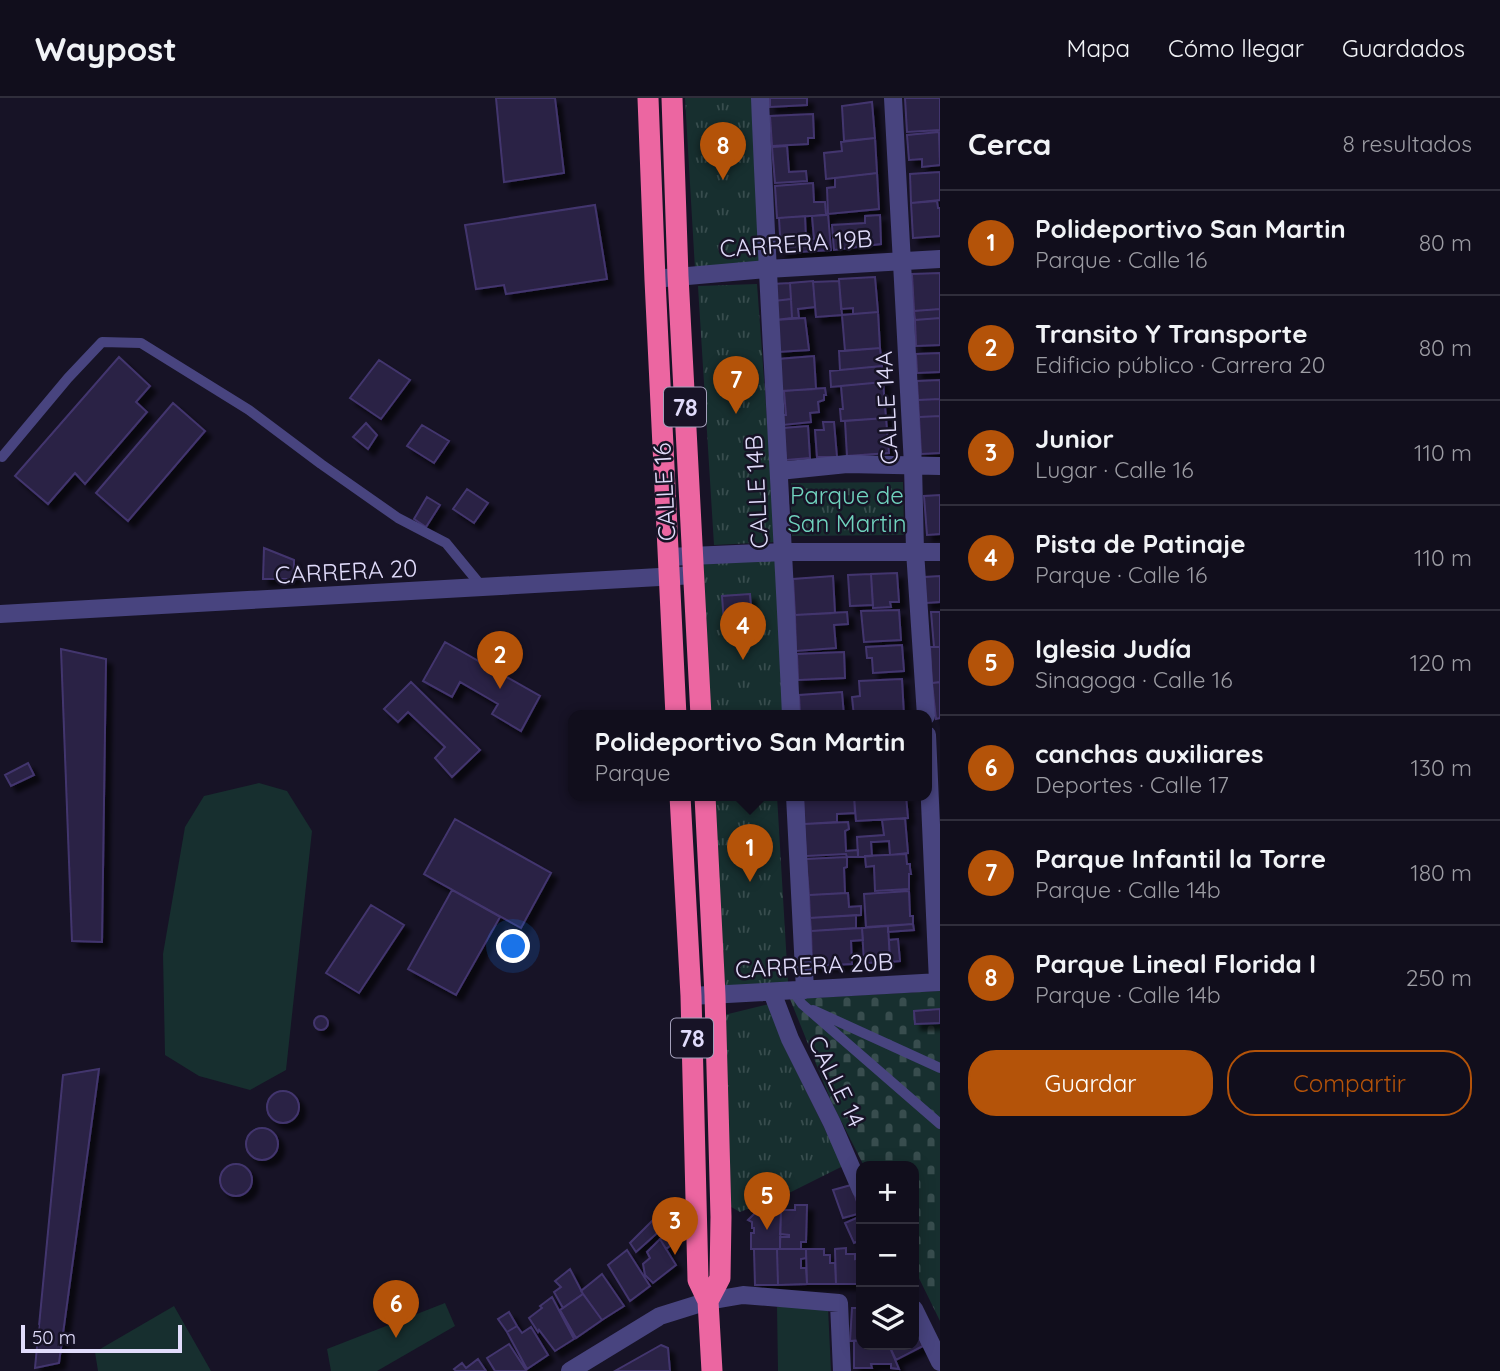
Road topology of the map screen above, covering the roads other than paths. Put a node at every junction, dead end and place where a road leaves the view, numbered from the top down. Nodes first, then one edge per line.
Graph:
1 (648, 98) edge
2 (672, 98) edge
3 (760, 98) edge
4 (894, 98) edge
5 (940, 259) edge
6 (903, 261) junction
7 (767, 269) junction
8 (678, 276) junction
9 (655, 279) junction
10 (2, 457) dead end
11 (914, 465) junction
12 (940, 466) edge
13 (779, 471) junction
14 (915, 551) junction
15 (784, 552) junction
16 (940, 552) edge
17 (694, 566) junction
18 (668, 567) junction
19 (483, 588) junction
20 (0, 614) edge
21 (676, 710) edge
22 (701, 710) edge
23 (791, 710) edge
24 (926, 710) edge
25 (932, 759) edge
26 (680, 801) edge
27 (705, 801) edge
28 (795, 801) edge
29 (939, 982) edge
30 (772, 992) junction
31 (715, 995) junction
32 (800, 995) junction
33 (691, 996) junction
34 (940, 1068) edge
35 (940, 1124) edge
36 (856, 1178) edge
37 (708, 1301) junction
38 (919, 1319) edge
39 (940, 1363) edge
40 (570, 1371) edge
41 (712, 1371) edge
42 (842, 1371) edge

1 - 9 highway, CALLE 16 / 78
2 - 8 highway, CALLE 16 / 78
3 - 7 street, CALLE 14B
4 - 6 street, CALLE 14A
5 - 6 street, CARRERA 19B
6 - 7 street, CARRERA 19B
6 - 11 street, CALLE 14A
7 - 8 street, CARRERA 19B
7 - 13 street, CALLE 14B
8 - 9 street, CARRERA 19B
8 - 17 highway, CALLE 16 / 78
9 - 18 highway, CALLE 16 / 78
10 - 19 lane
11 - 12 street
11 - 13 street
11 - 14 street, CALLE 14A
13 - 15 street, CALLE 14B
14 - 15 street
14 - 16 street
14 - 24 street, CALLE 14A
15 - 17 street
15 - 23 street, CALLE 14B
17 - 18 street
17 - 22 highway, CALLE 16 / 78
18 - 19 street, CARRERA 20
18 - 21 highway, CALLE 16 / 78
19 - 20 street, CARRERA 20
25 - 29 street
26 - 33 highway, 78
27 - 31 highway, 78
28 - 32 street
29 - 32 street, CARRERA 20B
30 - 31 street, CARRERA 20B
30 - 32 street, CARRERA 20B
30 - 36 street, CALLE 14
31 - 33 street, CARRERA 20B
31 - 37 highway, 78
32 - 34 lane
32 - 35 lane
33 - 37 highway, 78
37 - 40 street
37 - 41 highway, 78
37 - 42 street
38 - 39 street

